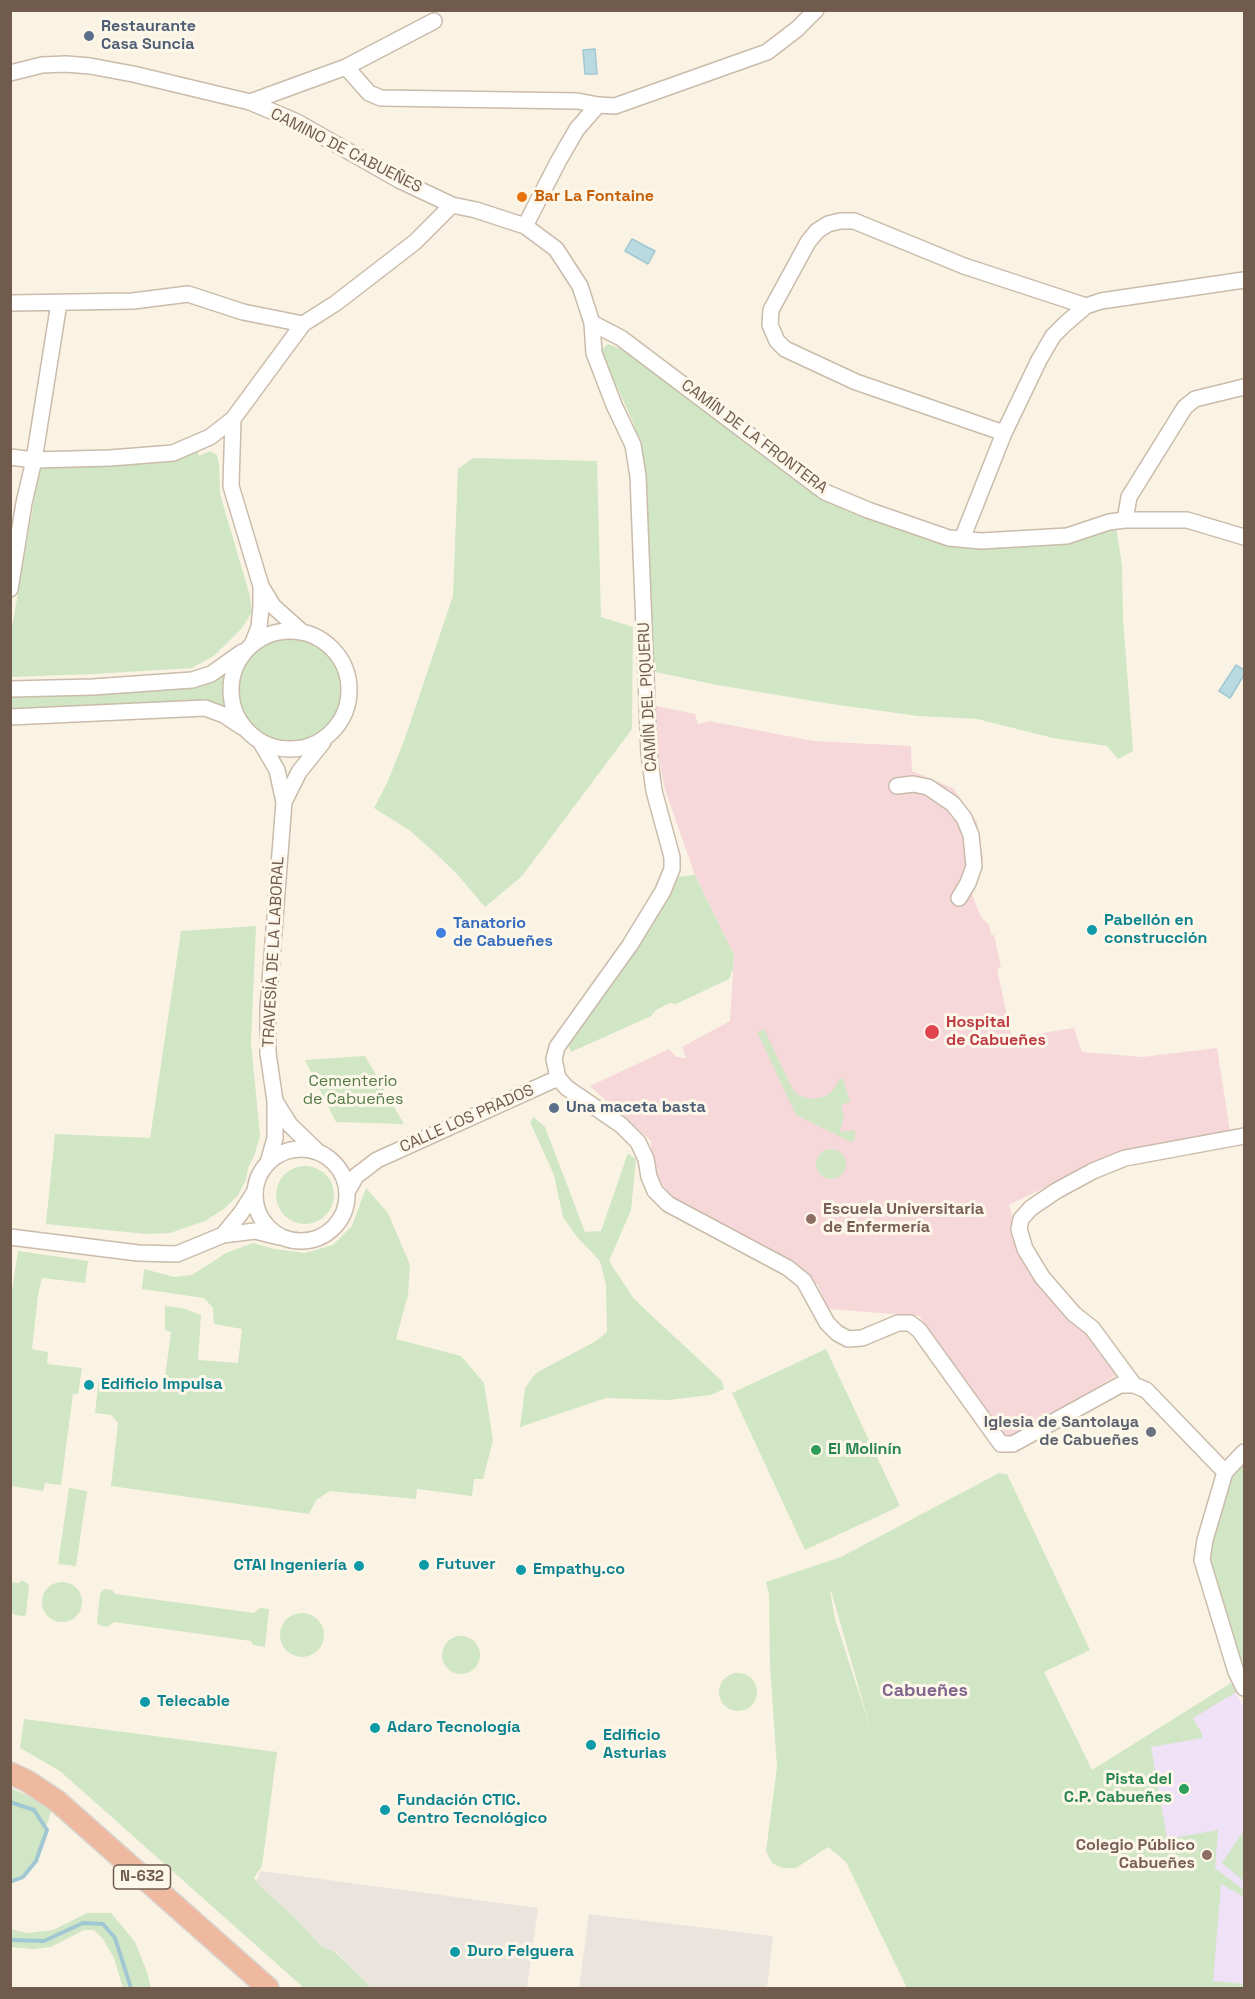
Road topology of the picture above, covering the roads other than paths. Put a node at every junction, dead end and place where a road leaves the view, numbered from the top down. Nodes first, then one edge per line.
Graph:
1 (816, 10) edge
2 (434, 21) dead end
3 (346, 67) junction
4 (10, 73) edge
5 (250, 102) junction
6 (598, 105) junction
7 (452, 205) junction
8 (525, 226) junction
9 (1245, 280) edge
10 (10, 303) edge
11 (58, 303) junction
12 (1086, 306) junction
13 (592, 323) junction
14 (303, 324) junction
15 (1245, 387) edge
16 (233, 419) junction
17 (1004, 433) junction
18 (10, 457) edge
19 (34, 460) junction
20 (17, 502) edge
21 (1125, 520) junction
22 (1245, 537) edge
23 (962, 539) junction
24 (261, 586) junction
25 (10, 589) edge
26 (302, 632) junction
27 (252, 645) junction
28 (10, 689) edge
29 (10, 717) edge
30 (245, 729) junction
31 (330, 734) junction
32 (260, 741) junction
33 (897, 786) dead end
34 (284, 802) junction
35 (959, 898) dead end
36 (558, 1078) junction
37 (275, 1101) junction
38 (1245, 1136) edge
39 (319, 1152) junction
40 (377, 1160) junction
41 (333, 1161) junction
42 (268, 1163) junction
43 (255, 1191) junction
44 (347, 1192) junction
45 (223, 1235) junction
46 (10, 1237) edge
47 (287, 1239) junction
48 (1134, 1385) junction
49 (1245, 1452) edge
50 (1225, 1472) junction
51 (1245, 1688) edge
52 (10, 1773) edge
53 (268, 1989) edge

1 - 6 street
2 - 3 street
3 - 5 street
3 - 6 street
4 - 5 street, CAMINO DE CABUEÑES
5 - 7 street, CAMINO DE CABUEÑES
6 - 8 street
7 - 8 street, CAMINO DE CABUEÑES
7 - 14 street
8 - 13 street, CAMINO DE CABUEÑES
9 - 12 street
10 - 11 street
11 - 14 street
11 - 19 street
12 - 17 street
12 - 17 street
13 - 23 street, CAMÍN DE LA FRONTERA
13 - 36 street, CAMÍN DEL PIQUERU
14 - 16 street
15 - 21 street
16 - 19 street
16 - 24 street
17 - 23 street
18 - 19 street
19 - 20 street
20 - 25 street
21 - 22 street, CAMÍN DE LA FRONTERA
21 - 23 street, CAMÍN DE LA FRONTERA
24 - 26 street
24 - 27 street
26 - 27 street
26 - 31 street
27 - 28 street
27 - 30 street
29 - 30 street
30 - 32 street
31 - 32 street
31 - 34 street, TRAVESÍA DE LA LABORAL
32 - 34 street, TRAVESÍA DE LA LABORAL
33 - 35 street
34 - 37 street, TRAVESÍA DE LA LABORAL
36 - 40 street, CALLE LOS PRADOS
36 - 48 street
37 - 39 street, TRAVESÍA DE LA LABORAL
37 - 42 street, TRAVESÍA DE LA LABORAL
38 - 48 street
39 - 41 street
39 - 42 street
40 - 41 street, CALLE LOS PRADOS
40 - 44 street, CALLE LOS PRADOS
41 - 44 street
42 - 43 street
43 - 45 street
43 - 47 street
44 - 47 street
45 - 46 street
45 - 47 street
48 - 50 street
49 - 50 street
50 - 51 street
52 - 53 highway, N-632

